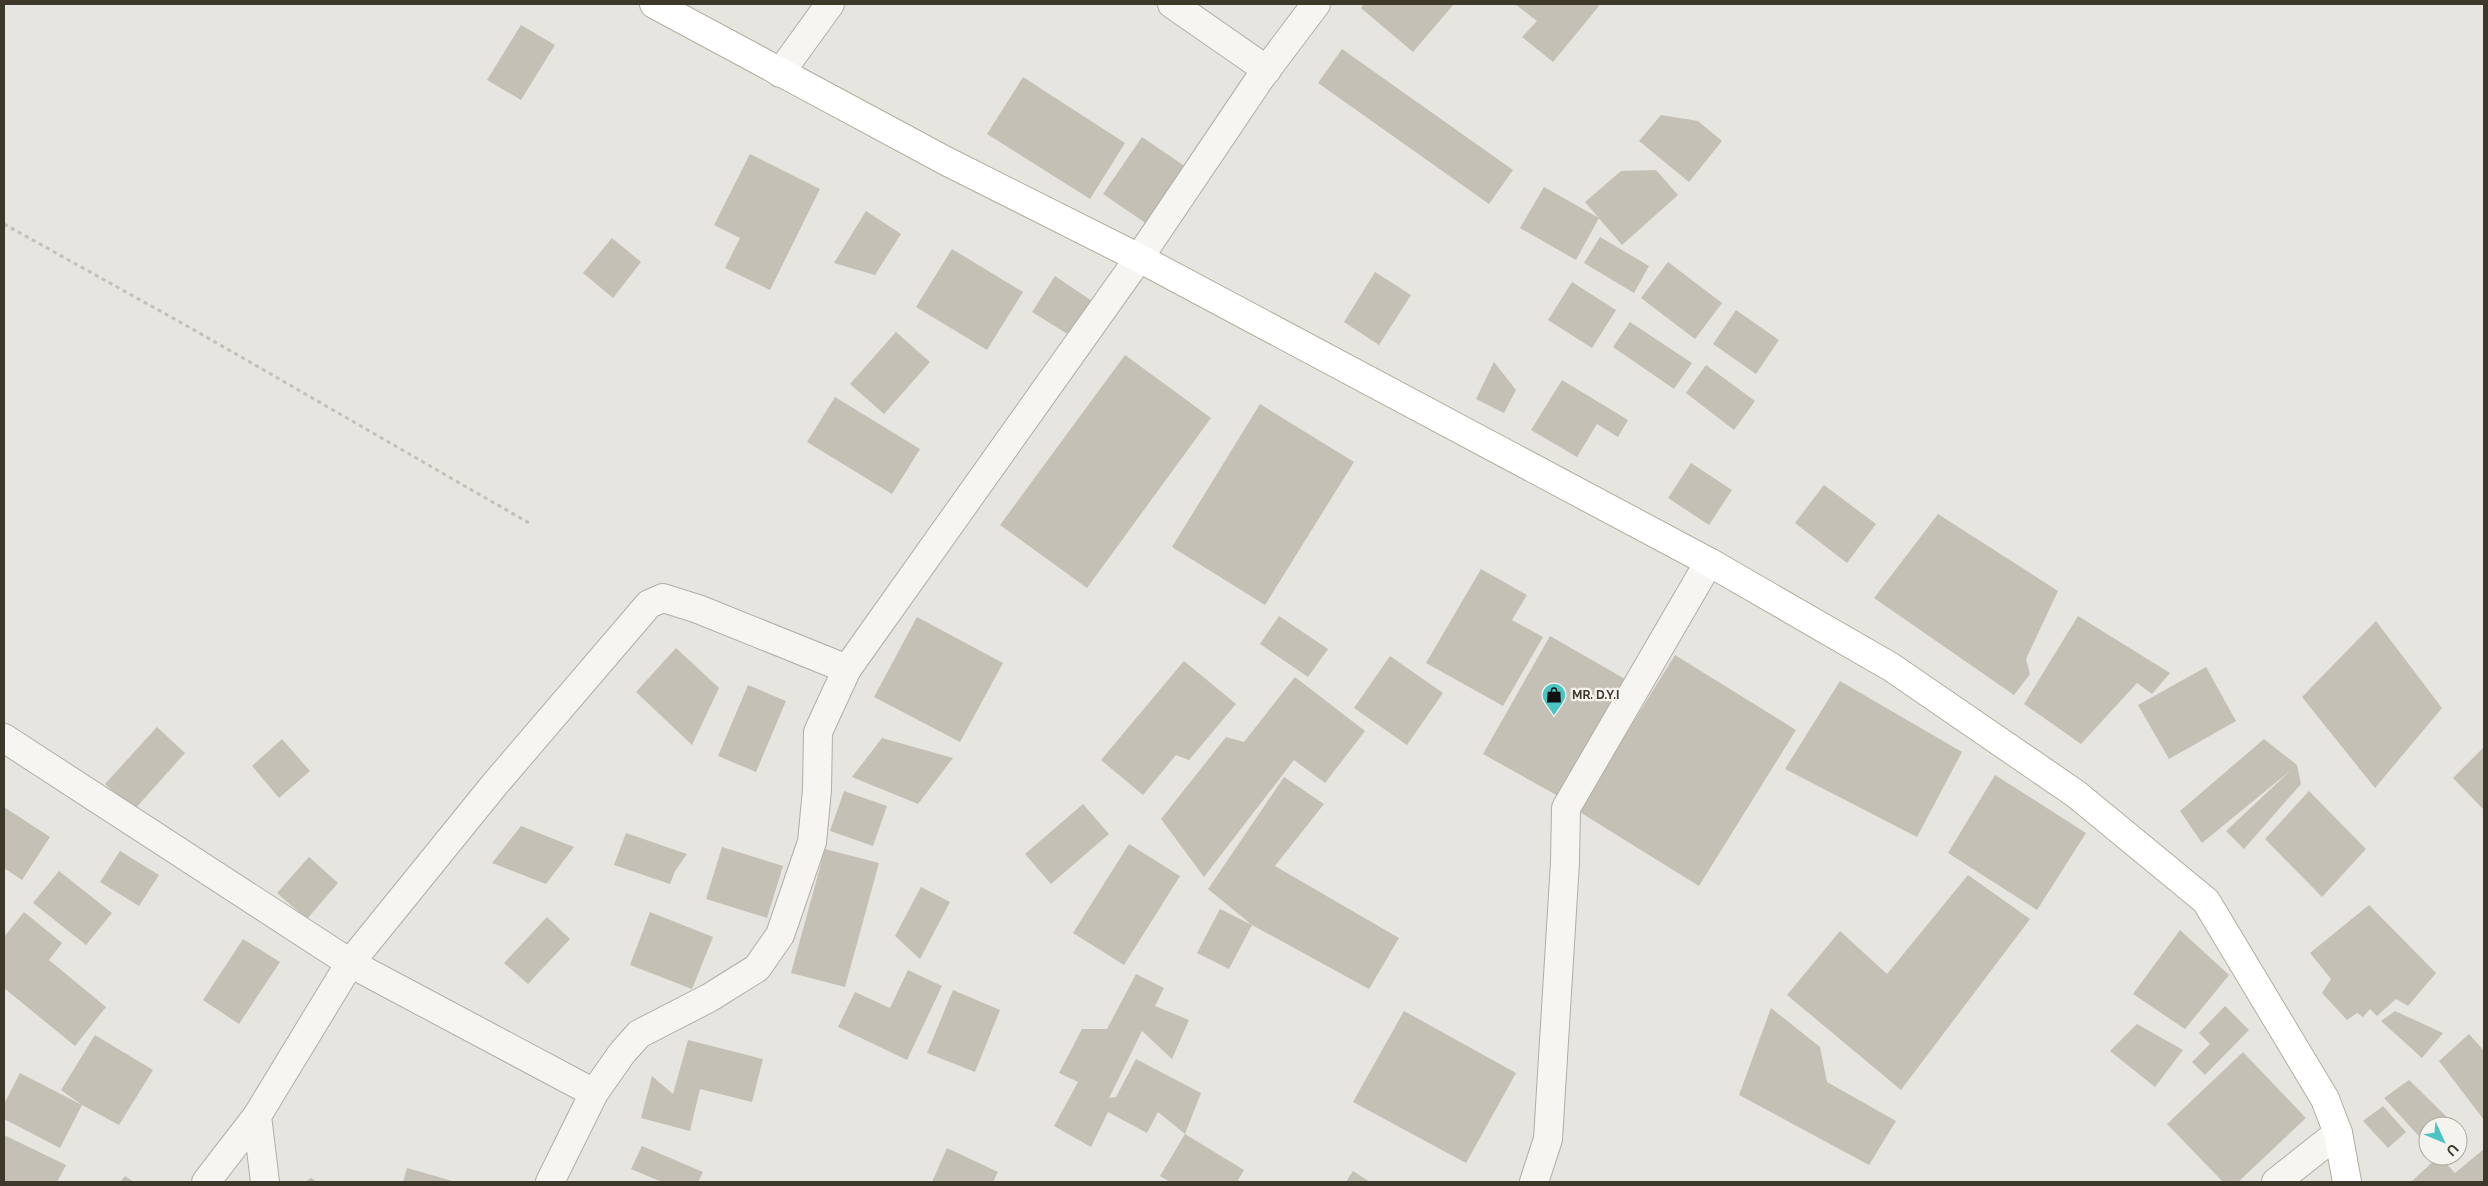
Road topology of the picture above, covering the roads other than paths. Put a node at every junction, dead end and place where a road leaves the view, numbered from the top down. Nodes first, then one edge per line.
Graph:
1 (654, 4) edge
2 (830, 4) edge
3 (1172, 4) edge
4 (1316, 4) edge
5 (1267, 70) junction
6 (780, 73) junction
7 (1139, 258) junction
8 (1709, 562) junction
9 (847, 669) junction
10 (4, 738) edge
11 (350, 963) junction
12 (594, 1093) junction
13 (257, 1116) junction
14 (2338, 1133) junction
15 (206, 1182) edge
16 (265, 1182) edge
17 (550, 1182) edge
18 (1534, 1182) edge
19 (2276, 1182) edge
20 (2347, 1182) edge

1 - 6 main road
2 - 6 street
3 - 5 street
4 - 5 street
5 - 7 street
6 - 7 main road
7 - 8 main road
7 - 9 street
8 - 14 main road
8 - 18 street
9 - 11 street
9 - 12 street
10 - 11 street
11 - 12 street
11 - 13 street
12 - 17 street
13 - 15 street
13 - 16 street
14 - 19 street
14 - 20 main road

